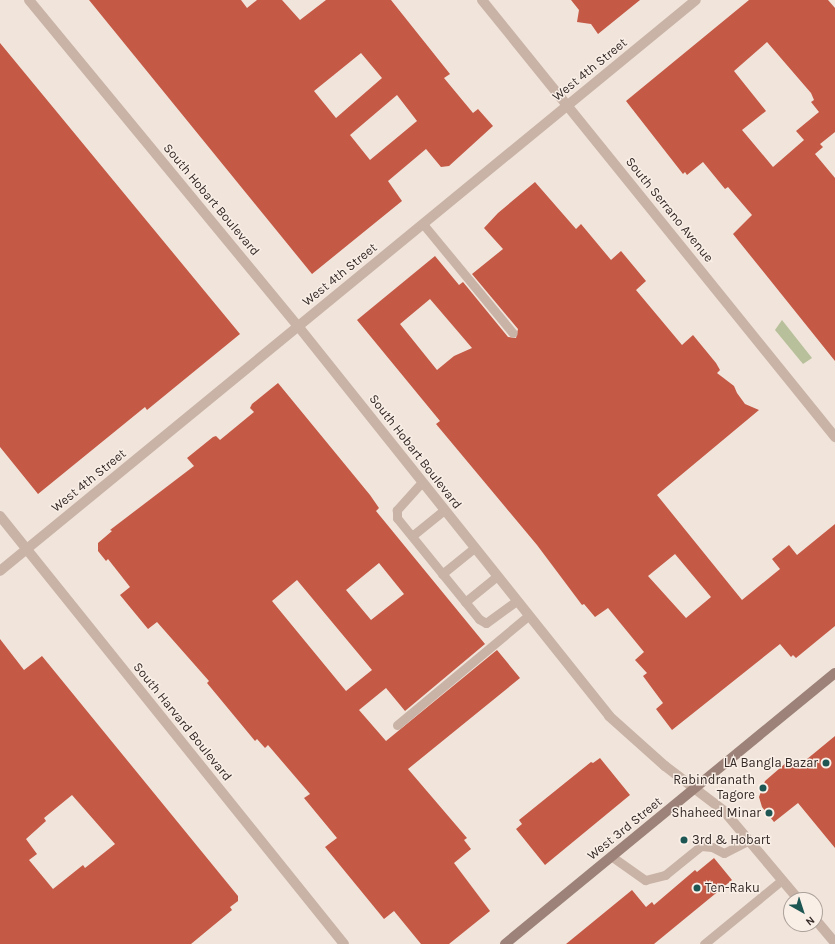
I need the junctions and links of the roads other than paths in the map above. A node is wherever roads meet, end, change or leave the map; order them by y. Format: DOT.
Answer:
graph roads {
  1 [pos="29,0"];
  2 [pos="482,0"];
  3 [pos="696,0"];
  4 [pos="567,105"];
  5 [pos="423,224"];
  6 [pos="298,326"];
  7 [pos="512,333"];
  8 [pos="835,437"];
  9 [pos="422,482"];
  10 [pos="444,510"];
  11 [pos="0,516"];
  12 [pos="412,536"];
  13 [pos="474,548"];
  14 [pos="26,549"];
  15 [pos="0,571"];
  16 [pos="442,574"];
  17 [pos="497,576"];
  18 [pos="516,601"];
  19 [pos="465,602"];
  20 [pos="528,616"];
  21 [pos="835,673"];
  22 [pos="397,725"];
  23 [pos="694,789"];
  24 [pos="749,840"];
  25 [pos="611,856"];
  26 [pos="782,880"];
  27 [pos="792,892"];
  28 [pos="823,929"];
  29 [pos="835,943"];
  30 [pos="344,944"];
  31 [pos="505,944"];
  32 [pos="704,944"];
  1 -- 6 [label="street, South Hobart Boulevard"];
  2 -- 4 [label="street, South Serrano Avenue"];
  3 -- 4 [label="street, West 4th Street"];
  4 -- 5 [label="street, West 4th Street"];
  4 -- 8 [label="street, South Serrano Avenue"];
  5 -- 6 [label="street, West 4th Street"];
  5 -- 7 [label="lane"];
  6 -- 9 [label="street, South Hobart Boulevard"];
  6 -- 14 [label="street, West 4th Street"];
  9 -- 10 [label="street, South Hobart Boulevard"];
  9 -- 12 [label="lane"];
  10 -- 12 [label="lane"];
  10 -- 13 [label="street, South Hobart Boulevard"];
  11 -- 14 [label="street, South Harvard Boulevard"];
  12 -- 16 [label="lane"];
  13 -- 16 [label="lane"];
  13 -- 17 [label="street, South Hobart Boulevard"];
  14 -- 15 [label="street, West 4th Street"];
  14 -- 30 [label="street, South Harvard Boulevard"];
  16 -- 19 [label="lane"];
  17 -- 18 [label="street, South Hobart Boulevard"];
  17 -- 19 [label="lane"];
  18 -- 19 [label="lane"];
  18 -- 20 [label="street, South Hobart Boulevard"];
  20 -- 22 [label="lane"];
  20 -- 23 [label="street, South Hobart Boulevard"];
  21 -- 23 [label="main road, West 3rd Street"];
  23 -- 24 [label="street, South Hobart Boulevard"];
  23 -- 25 [label="main road, West 3rd Street"];
  24 -- 25 [label="lane"];
  24 -- 26 [label="street, South Hobart Boulevard"];
  25 -- 31 [label="main road, West 3rd Street"];
  26 -- 27 [label="street, South Hobart Boulevard"];
  26 -- 32 [label="lane"];
  28 -- 29 [label="street"];
}
